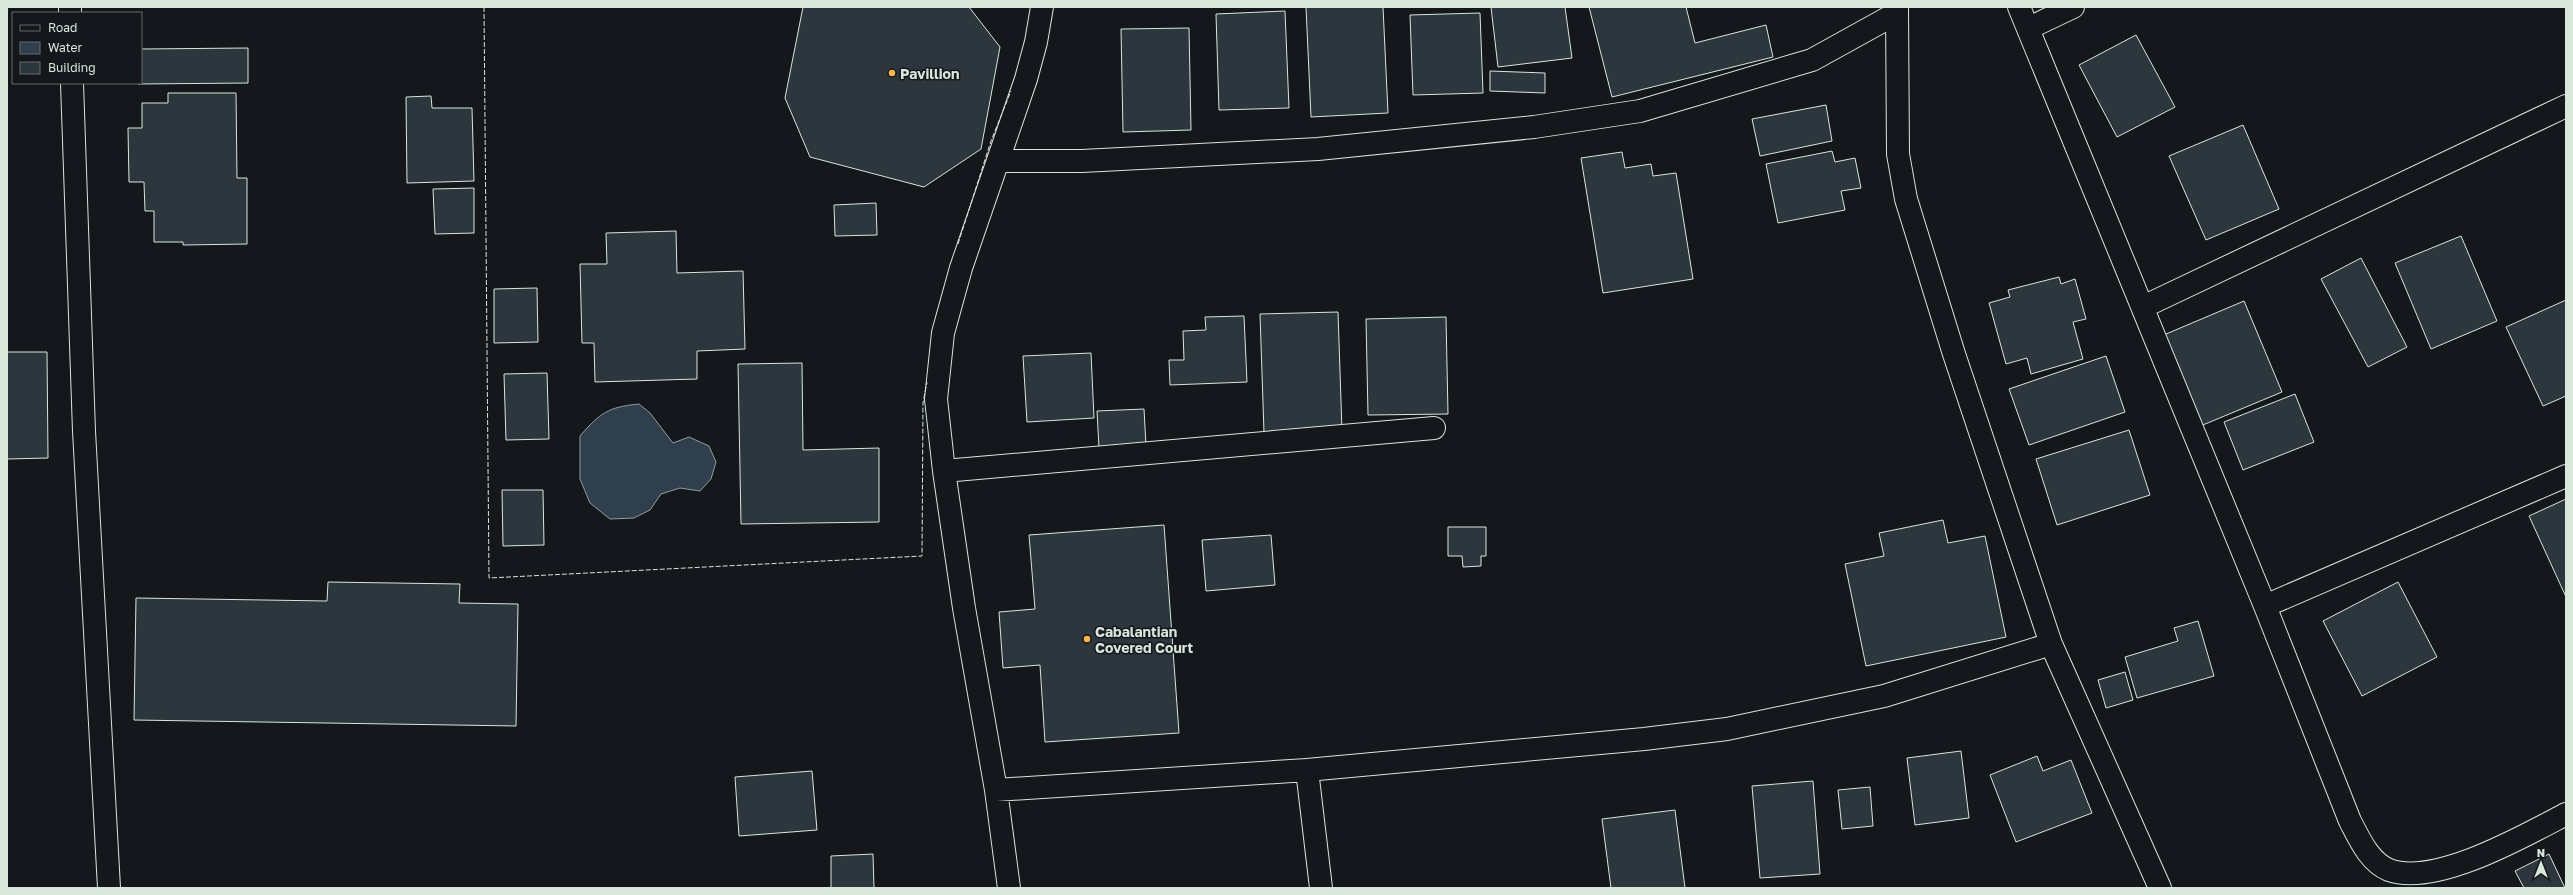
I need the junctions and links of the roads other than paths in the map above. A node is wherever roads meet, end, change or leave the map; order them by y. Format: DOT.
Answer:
graph roads {
  1 [pos="1042,7"];
  2 [pos="2019,7"];
  3 [pos="2073,7"];
  4 [pos="1897,10"];
  5 [pos="2029,28"];
  6 [pos="72,84"];
  7 [pos="2566,106"];
  8 [pos="999,161"];
  9 [pos="2143,307"];
  10 [pos="1434,428"];
  11 [pos="944,471"];
  12 [pos="2566,476"];
  13 [pos="2265,606"];
  14 [pos="2051,644"];
  15 [pos="1308,770"];
  16 [pos="996,790"];
  17 [pos="2566,814"];
  18 [pos="109,888"];
  19 [pos="1009,888"];
  20 [pos="1321,888"];
  21 [pos="2160,888"];
  1 -- 8 [label="street"];
  2 -- 5 [label="street"];
  3 -- 5 [label="street"];
  4 -- 8 [label="street"];
  4 -- 14 [label="street"];
  5 -- 9 [label="street"];
  6 -- 18 [label="street"];
  7 -- 9 [label="street"];
  8 -- 11 [label="street"];
  9 -- 13 [label="street"];
  10 -- 11 [label="street"];
  11 -- 16 [label="street"];
  12 -- 13 [label="street"];
  13 -- 17 [label="street"];
  14 -- 15 [label="street"];
  14 -- 21 [label="street"];
  15 -- 16 [label="street"];
  15 -- 20 [label="street"];
  16 -- 19 [label="street"];
}
